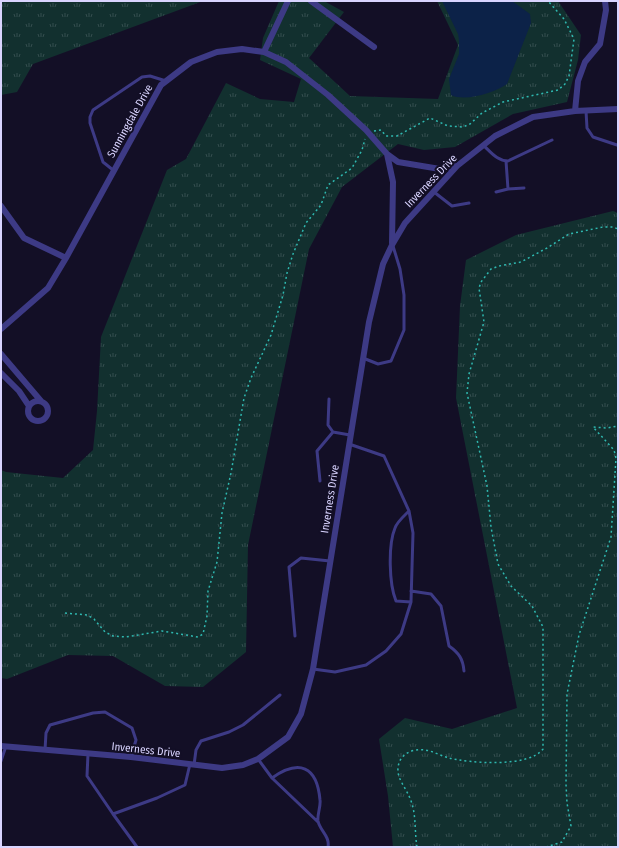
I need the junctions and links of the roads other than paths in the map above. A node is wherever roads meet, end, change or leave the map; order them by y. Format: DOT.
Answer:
graph roads {
  1 [pos="288,1"];
  2 [pos="311,1"];
  3 [pos="604,1"];
  4 [pos="374,47"];
  5 [pos="264,52"];
  6 [pos="166,81"];
  7 [pos="618,109"];
  8 [pos="575,110"];
  9 [pos="586,110"];
  10 [pos="552,140"];
  11 [pos="483,145"];
  12 [pos="617,146"];
  13 [pos="386,154"];
  14 [pos="506,161"];
  15 [pos="457,166"];
  16 [pos="114,170"];
  17 [pos="524,188"];
  18 [pos="508,189"];
  19 [pos="433,192"];
  20 [pos="496,192"];
  21 [pos="469,203"];
  22 [pos="1,206"];
  23 [pos="392,245"];
  24 [pos="66,258"];
  25 [pos="1,329"];
  26 [pos="1,354"];
  27 [pos="363,358"];
  28 [pos="8,364"];
  29 [pos="1,371"];
  30 [pos="26,384"];
  31 [pos="19,391"];
  32 [pos="329,399"];
  33 [pos="41,401"];
  34 [pos="29,406"];
  35 [pos="333,432"];
  36 [pos="350,435"];
  37 [pos="348,444"];
  38 [pos="320,481"];
  39 [pos="409,511"];
  40 [pos="330,561"];
  41 [pos="411,591"];
  42 [pos="411,602"];
  43 [pos="295,636"];
  44 [pos="313,669"];
  45 [pos="464,671"];
  46 [pos="280,695"];
  47 [pos="3,746"];
  48 [pos="45,750"];
  49 [pos="88,754"];
  50 [pos="131,757"];
  51 [pos="258,759"];
  52 [pos="1,761"];
  53 [pos="192,764"];
  54 [pos="272,778"];
  55 [pos="113,814"];
  56 [pos="318,822"];
  57 [pos="137,847"];
  58 [pos="328,847"];
  1 -- 5 [label="street"];
  2 -- 4 [label="street"];
  3 -- 8 [label="street"];
  5 -- 6 [label="street, Sunningdale Drive"];
  5 -- 13 [label="street, Sunningdale Drive"];
  6 -- 16 [label="street, Sunningdale Drive"];
  6 -- 16 [label="lane"];
  7 -- 9 [label="street, Inverness Drive"];
  8 -- 9 [label="street, Inverness Drive"];
  8 -- 11 [label="street, Inverness Drive"];
  9 -- 12 [label="lane"];
  10 -- 14 [label="lane"];
  11 -- 14 [label="lane"];
  11 -- 15 [label="street, Inverness Drive"];
  13 -- 15 [label="street, Sunningdale Drive"];
  13 -- 23 [label="street, Sunningdale Drive"];
  14 -- 18 [label="lane"];
  15 -- 19 [label="street, Inverness Drive"];
  16 -- 24 [label="street, Sunningdale Drive"];
  17 -- 18 [label="lane"];
  18 -- 20 [label="lane"];
  19 -- 21 [label="lane"];
  19 -- 23 [label="street, Inverness Drive"];
  22 -- 24 [label="street"];
  23 -- 27 [label="street, Inverness Drive"];
  23 -- 27 [label="lane"];
  24 -- 25 [label="street, Sunningdale Drive"];
  26 -- 28 [label="street"];
  27 -- 36 [label="street, Inverness Drive"];
  28 -- 29 [label="street"];
  28 -- 30 [label="street"];
  29 -- 31 [label="street"];
  30 -- 31 [label="street"];
  30 -- 33 [label="street"];
  31 -- 34 [label="street"];
  32 -- 35 [label="lane"];
  33 -- 34 [label="street"];
  33 -- 34 [label="street"];
  35 -- 36 [label="lane"];
  35 -- 38 [label="lane"];
  36 -- 37 [label="street, Inverness Drive"];
  37 -- 39 [label="lane"];
  37 -- 40 [label="street, Inverness Drive"];
  39 -- 41 [label="lane"];
  39 -- 42 [label="lane"];
  40 -- 43 [label="lane"];
  40 -- 44 [label="street, Inverness Drive"];
  41 -- 42 [label="lane"];
  41 -- 45 [label="lane"];
  42 -- 44 [label="lane"];
  44 -- 51 [label="street, Inverness Drive"];
  46 -- 53 [label="lane"];
  47 -- 48 [label="street, Inverness Drive"];
  47 -- 52 [label="lane"];
  48 -- 49 [label="street, Inverness Drive"];
  48 -- 50 [label="lane"];
  49 -- 50 [label="street, Inverness Drive"];
  49 -- 55 [label="lane"];
  50 -- 53 [label="street, Inverness Drive"];
  51 -- 53 [label="street, Inverness Drive"];
  51 -- 54 [label="lane"];
  53 -- 55 [label="lane"];
  54 -- 56 [label="lane"];
  54 -- 56 [label="lane"];
  55 -- 57 [label="lane"];
  56 -- 58 [label="lane"];
}
